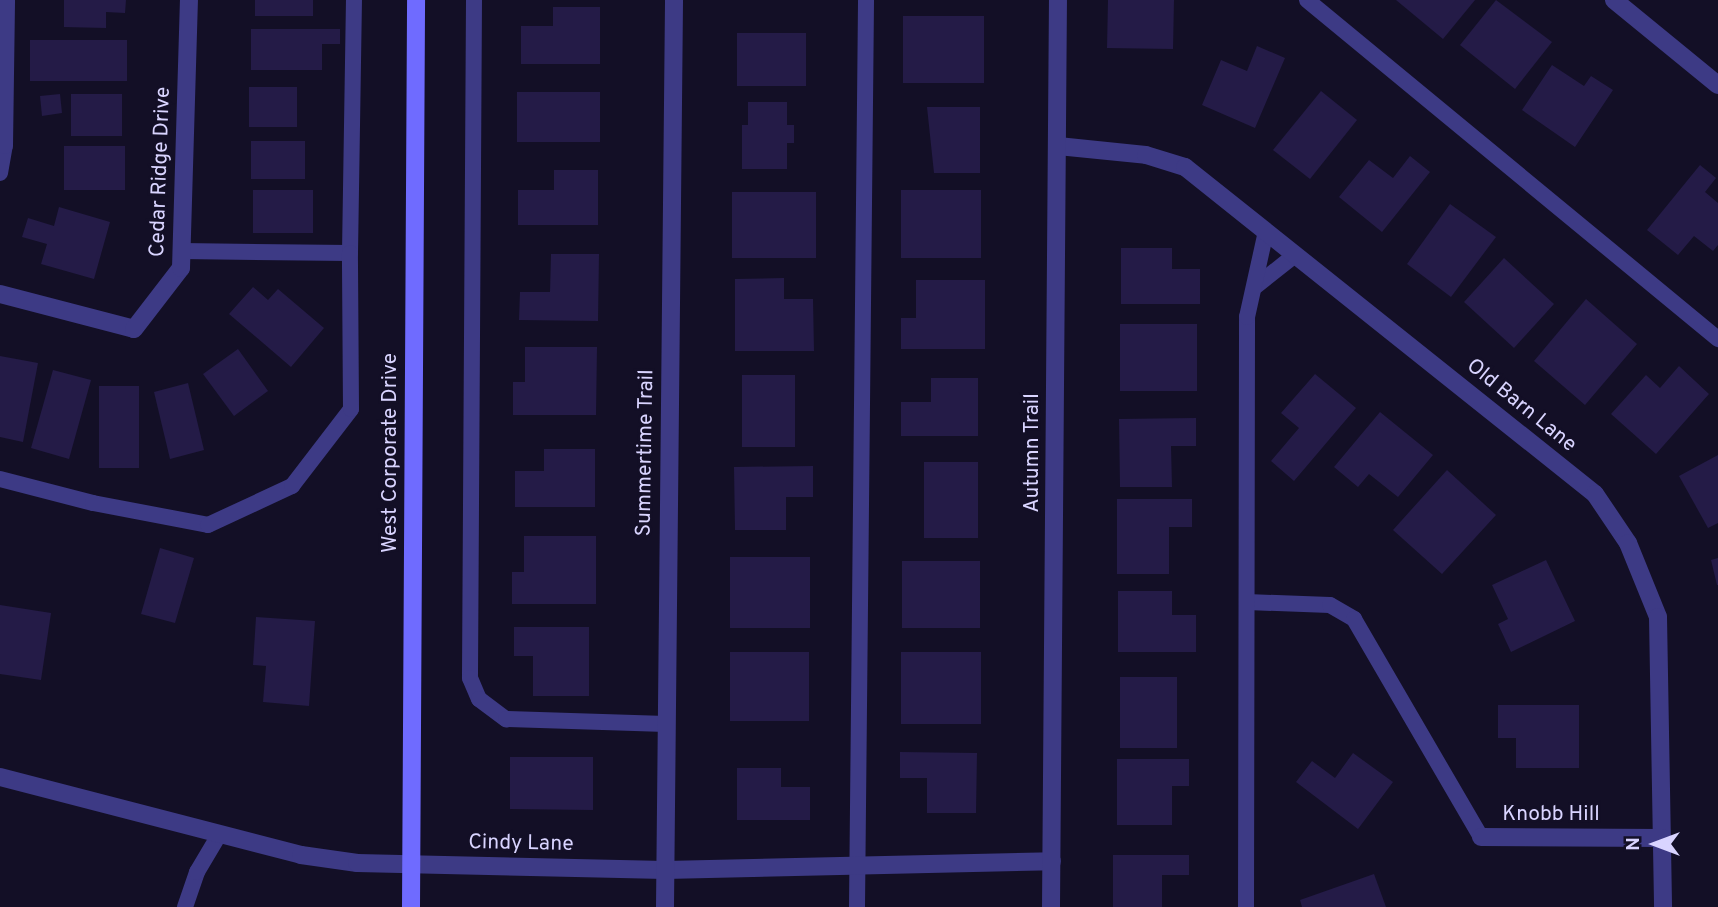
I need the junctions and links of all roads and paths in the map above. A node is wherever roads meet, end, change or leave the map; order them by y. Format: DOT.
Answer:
graph roads {
  1 [pos="8,0"];
  2 [pos="189,0"];
  3 [pos="354,0"];
  4 [pos="416,0"];
  5 [pos="474,0"];
  6 [pos="674,0"];
  7 [pos="866,0"];
  8 [pos="1058,0"];
  9 [pos="1307,0"];
  10 [pos="1614,0"];
  11 [pos="1718,85"];
  12 [pos="1058,146"];
  13 [pos="0,173"];
  14 [pos="1266,231"];
  15 [pos="181,251"];
  16 [pos="350,253"];
  17 [pos="1295,255"];
  18 [pos="1252,290"];
  19 [pos="0,294"];
  20 [pos="1718,339"];
  21 [pos="0,479"];
  22 [pos="1247,602"];
  23 [pos="666,723"];
  24 [pos="0,777"];
  25 [pos="219,835"];
  26 [pos="1481,837"];
  27 [pos="1662,838"];
  28 [pos="1052,861"];
  29 [pos="411,865"];
  30 [pos="858,865"];
  31 [pos="665,870"];
  32 [pos="185,907"];
  33 [pos="411,907"];
  34 [pos="664,907"];
  35 [pos="857,907"];
  36 [pos="1051,907"];
  37 [pos="1246,907"];
  38 [pos="1663,907"];
  1 -- 13 [label="lane"];
  2 -- 15 [label="street, Cedar Ridge Drive"];
  3 -- 16 [label="lane"];
  4 -- 29 [label="street, West Corporate Drive"];
  5 -- 23 [label="lane"];
  6 -- 23 [label="street, Summertime Trail"];
  7 -- 30 [label="lane"];
  8 -- 12 [label="street, Autumn Trail"];
  9 -- 20 [label="lane"];
  10 -- 11 [label="street"];
  12 -- 14 [label="street, Old Barn Lane"];
  12 -- 28 [label="street, Autumn Trail"];
  14 -- 17 [label="street, Old Barn Lane"];
  14 -- 18 [label="lane"];
  15 -- 16 [label="lane"];
  15 -- 19 [label="street, Cedar Ridge Drive"];
  16 -- 21 [label="lane"];
  17 -- 18 [label="lane"];
  17 -- 27 [label="street, Old Barn Lane"];
  18 -- 22 [label="lane"];
  22 -- 26 [label="lane"];
  22 -- 37 [label="lane"];
  23 -- 31 [label="street, Summertime Trail"];
  24 -- 25 [label="street, Cindy Lane"];
  25 -- 29 [label="street, Cindy Lane"];
  25 -- 32 [label="lane"];
  26 -- 27 [label="street, Knobb Hill"];
  27 -- 38 [label="street, Old Barn Lane"];
  28 -- 30 [label="street, Cindy Lane"];
  28 -- 36 [label="street, Autumn Trail"];
  29 -- 31 [label="street, Cindy Lane"];
  29 -- 33 [label="street, West Corporate Drive"];
  30 -- 31 [label="street, Cindy Lane"];
  30 -- 35 [label="lane"];
  31 -- 34 [label="street, Summertime Trail"];
}
